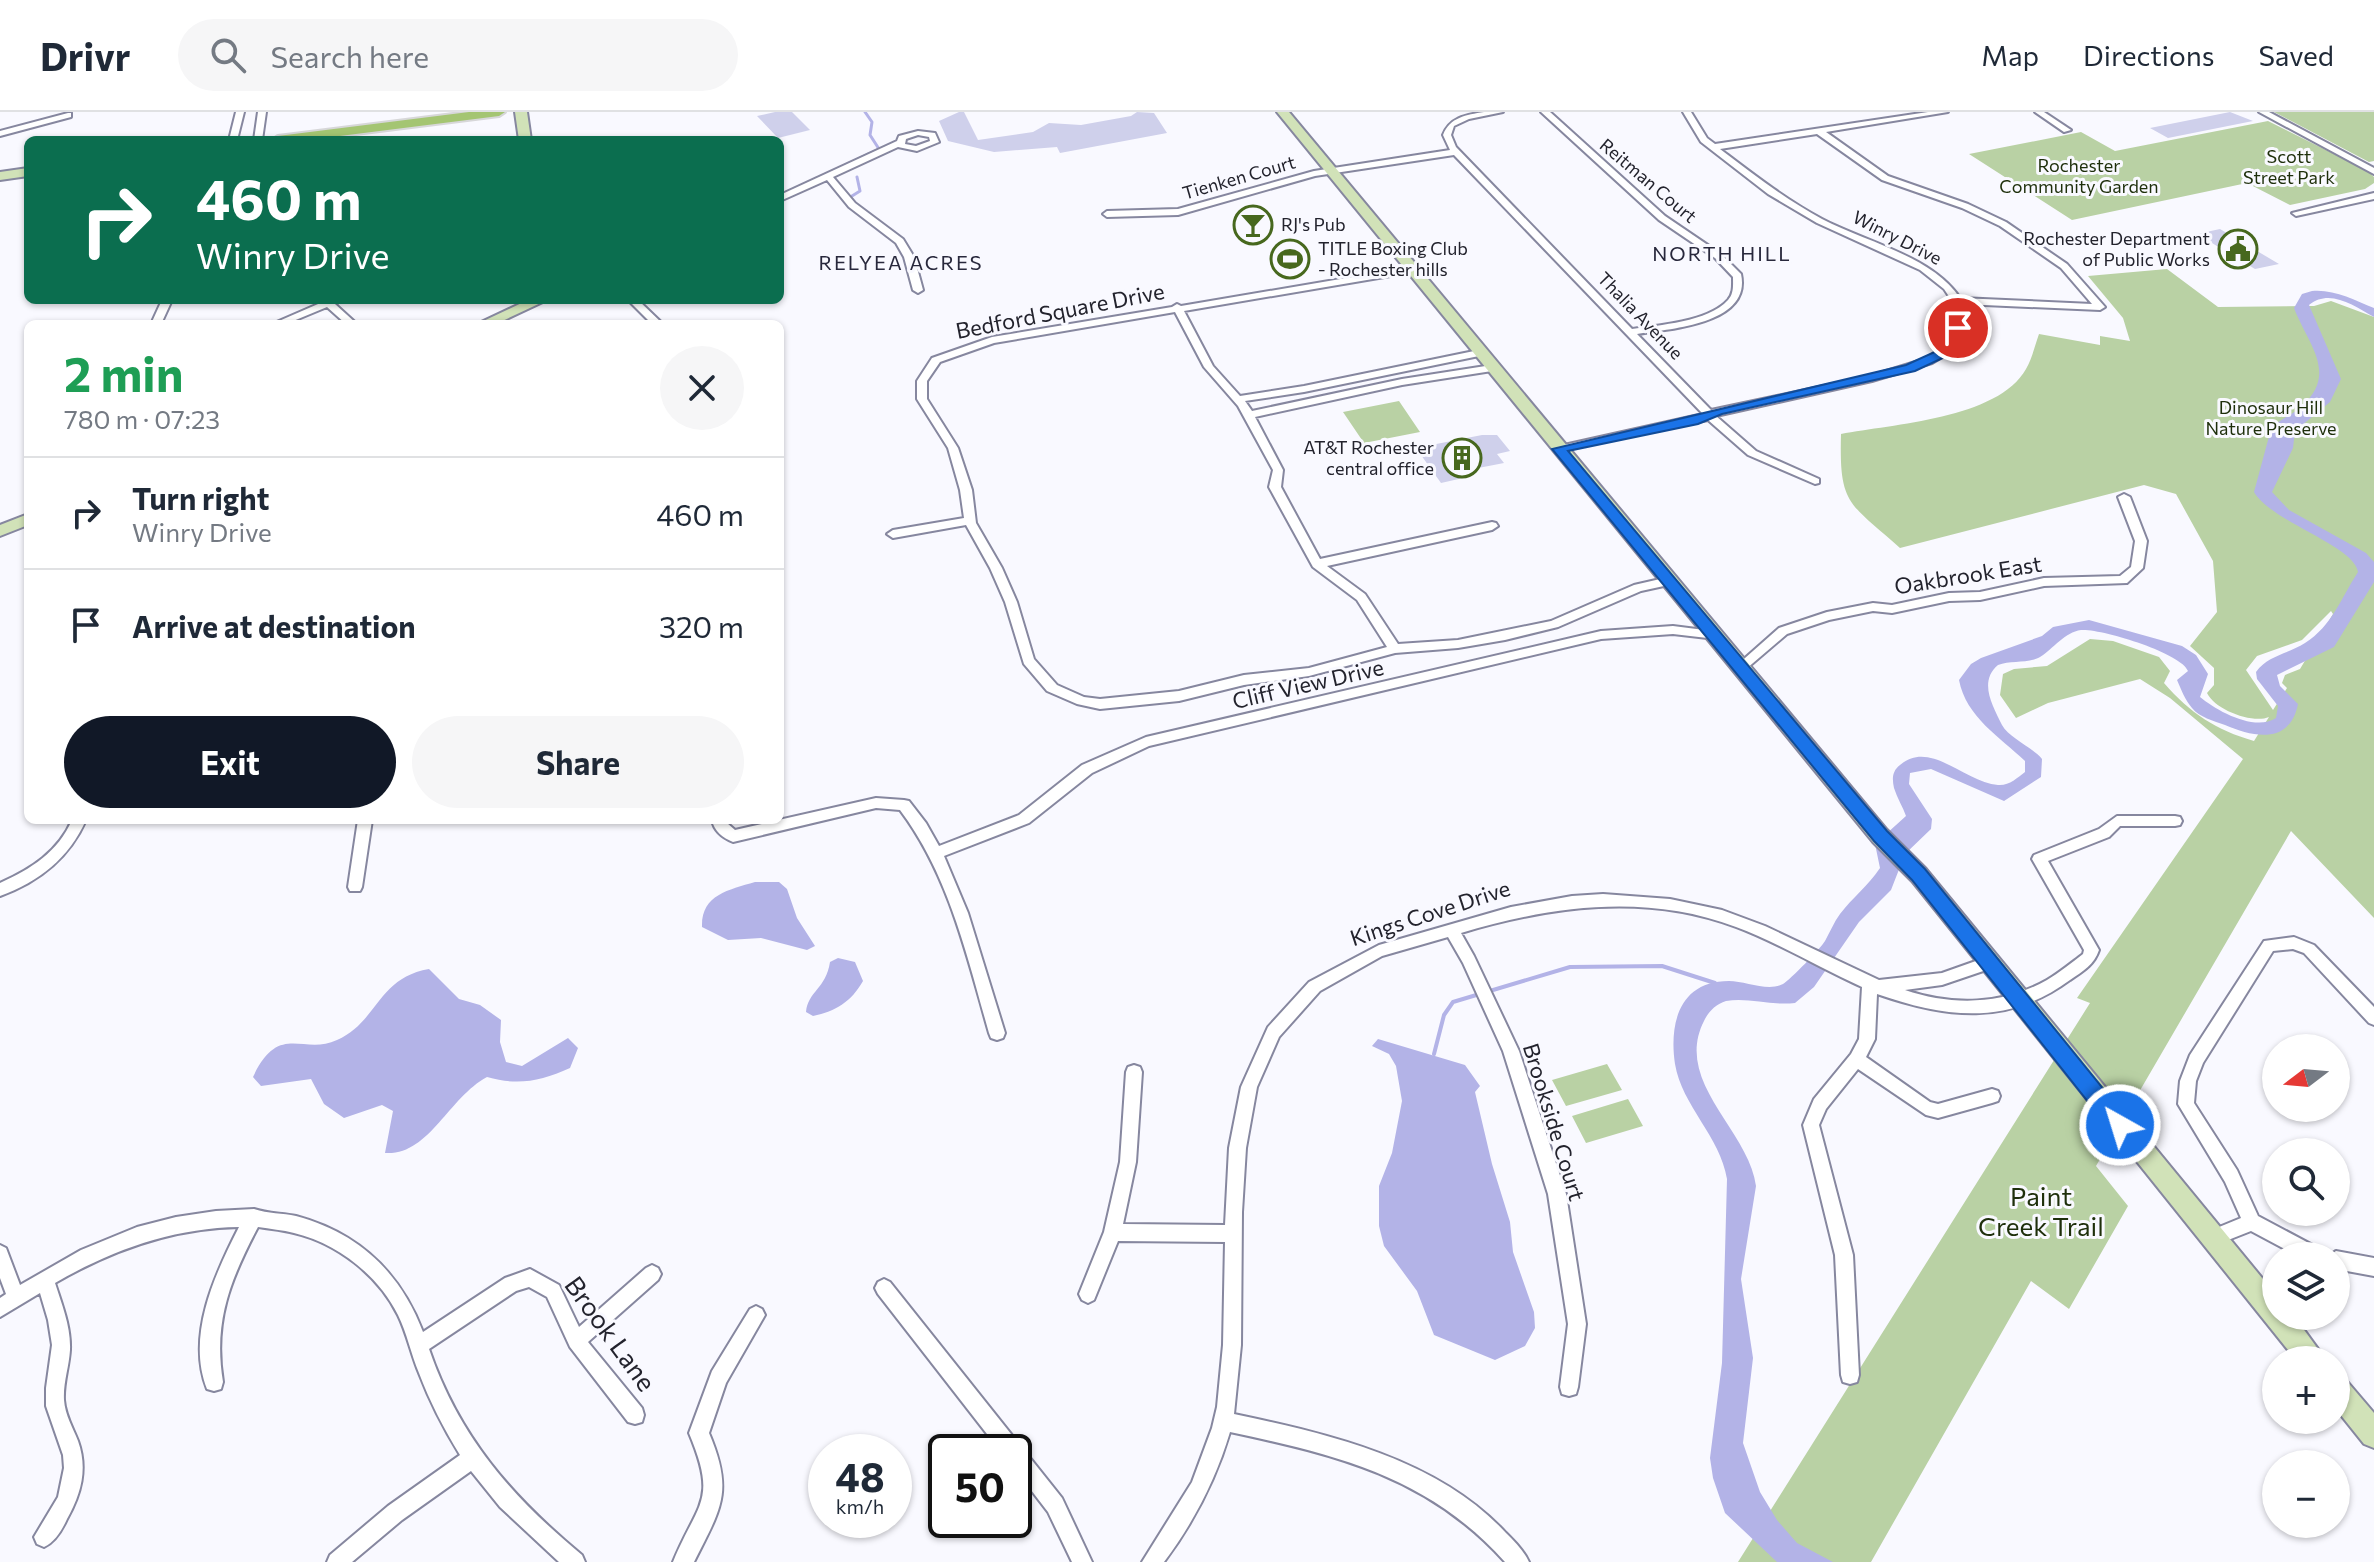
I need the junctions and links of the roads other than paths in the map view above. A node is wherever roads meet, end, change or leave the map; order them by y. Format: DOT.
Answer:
graph roads {
  1 [pos="240,112"];
  2 [pos="262,112"];
  3 [pos="499,112"];
  4 [pos="521,112"];
  5 [pos="1283,112"];
  6 [pos="1499,112"];
  7 [pos="1545,112"];
  8 [pos="1687,112"];
  9 [pos="1944,112"];
  10 [pos="2039,112"];
  11 [pos="2263,112"];
  12 [pos="68,115"];
  13 [pos="2067,130"];
  14 [pos="1819,131"];
  15 [pos="0,134"];
  16 [pos="234,136"];
  17 [pos="259,136"];
  18 [pos="310,136"];
  19 [pos="524,136"];
  20 [pos="903,146"];
  21 [pos="1714,147"];
  22 [pos="1455,152"];
  23 [pos="1331,171"];
  24 [pos="2374,171"];
  25 [pos="24,173"];
  26 [pos="0,176"];
  27 [pos="829,177"];
  28 [pos="784,196"];
  29 [pos="2374,196"];
  30 [pos="2296,213"];
  31 [pos="1107,214"];
  32 [pos="1411,270"];
  33 [pos="918,290"];
  34 [pos="1957,301"];
  35 [pos="327,304"];
  36 [pos="334,304"];
  37 [pos="531,304"];
  38 [pos="637,304"];
  39 [pos="1177,307"];
  40 [pos="287,320"];
  41 [pos="348,320"];
  42 [pos="493,320"];
  43 [pos="654,320"];
  44 [pos="1631,332"];
  45 [pos="1479,353"];
  46 [pos="1492,368"];
  47 [pos="1239,399"];
  48 [pos="1249,415"];
  49 [pos="1709,416"];
  50 [pos="1559,449"];
  51 [pos="1815,481"];
  52 [pos="2124,497"];
  53 [pos="24,521"];
  54 [pos="970,521"];
  55 [pos="1492,526"];
  56 [pos="0,531"];
  57 [pos="893,534"];
  58 [pos="1317,564"];
  59 [pos="1669,581"];
  60 [pos="1716,635"];
  61 [pos="1395,649"];
  62 [pos="1742,666"];
  63 [pos="2175,821"];
  64 [pos="78,824"];
  65 [pos="364,824"];
  66 [pos="720,824"];
  67 [pos="935,854"];
  68 [pos="355,887"];
  69 [pos="0,890"];
  70 [pos="1451,929"];
  71 [pos="1990,962"];
  72 [pos="1874,984"];
  73 [pos="2020,1000"];
  74 [pos="2374,1018"];
  75 [pos="997,1033"];
  76 [pos="1857,1059"];
  77 [pos="1134,1072"];
  78 [pos="1992,1096"];
  79 [pos="254,1217"];
  80 [pos="2252,1222"];
  81 [pos="1113,1232"];
  82 [pos="1234,1234"];
  83 [pos="2213,1238"];
  84 [pos="2290,1242"];
  85 [pos="0,1254"];
  86 [pos="2350,1263"];
  87 [pos="2374,1267"];
  88 [pos="652,1274"];
  89 [pos="45,1279"];
  90 [pos="884,1288"];
  91 [pos="1088,1294"];
  92 [pos="16,1297"];
  93 [pos="2262,1298"];
  94 [pos="0,1308"];
  95 [pos="756,1315"];
  96 [pos="2288,1330"];
  97 [pos="576,1341"];
  98 [pos="419,1345"];
  99 [pos="2301,1346"];
  100 [pos="1850,1375"];
  101 [pos="214,1382"];
  102 [pos="1569,1387"];
  103 [pos="2350,1405"];
  104 [pos="635,1415"];
  105 [pos="1223,1421"];
  106 [pos="2374,1434"];
  107 [pos="473,1458"];
  108 [pos="44,1537"];
  109 [pos="337,1562"];
  110 [pos="575,1562"];
  111 [pos="683,1562"];
  112 [pos="1082,1562"];
  113 [pos="1152,1562"];
  114 [pos="1519,1562"];
  1 -- 16 [label="street"];
  2 -- 17 [label="street"];
  3 -- 18 [label="main road"];
  4 -- 19 [label="main road"];
  5 -- 23 [label="main road"];
  6 -- 22 [label="street"];
  7 -- 44 [label="street, Reitman Court"];
  8 -- 21 [label="street, Winry Drive"];
  9 -- 14 [label="street"];
  10 -- 13 [label="street"];
  11 -- 24 [label="street"];
  12 -- 15 [label="street"];
  14 -- 21 [label="street"];
  14 -- 34 [label="street"];
  20 -- 27 [label="street"];
  21 -- 34 [label="street, Winry Drive"];
  22 -- 23 [label="street, Tienken Court"];
  22 -- 44 [label="street, Thalia Avenue"];
  23 -- 31 [label="street, Tienken Court"];
  23 -- 32 [label="main road"];
  25 -- 26 [label="main road"];
  27 -- 28 [label="street"];
  27 -- 33 [label="street"];
  29 -- 30 [label="street"];
  32 -- 39 [label="street"];
  32 -- 45 [label="main road"];
  34 -- 49 [label="street"];
  35 -- 40 [label="street"];
  36 -- 41 [label="street"];
  37 -- 42 [label="main road"];
  38 -- 43 [label="street"];
  39 -- 47 [label="street, Bedford Square Drive"];
  39 -- 54 [label="street, Bedford Square Drive"];
  44 -- 49 [label="street, Thalia Avenue"];
  45 -- 46 [label="main road"];
  45 -- 47 [label="street"];
  46 -- 48 [label="street"];
  46 -- 50 [label="main road"];
  47 -- 48 [label="street, Bedford Square Drive"];
  48 -- 58 [label="street, Bedford Square Drive"];
  49 -- 50 [label="street"];
  49 -- 51 [label="street, Thalia Avenue"];
  50 -- 59 [label="main road"];
  52 -- 62 [label="street, Oakbrook East"];
  53 -- 56 [label="main road"];
  54 -- 57 [label="street"];
  54 -- 61 [label="street, Bedford Square Drive"];
  55 -- 58 [label="street"];
  58 -- 61 [label="street, Bedford Square Drive"];
  59 -- 60 [label="main road"];
  59 -- 61 [label="street, Bedford Square Drive"];
  60 -- 62 [label="main road"];
  60 -- 67 [label="street, Cliff View Drive"];
  62 -- 71 [label="main road"];
  63 -- 73 [label="street, Kings Cove Drive"];
  64 -- 69 [label="street"];
  65 -- 68 [label="street"];
  66 -- 67 [label="street"];
  67 -- 75 [label="street"];
  70 -- 72 [label="street, Kings Cove Drive"];
  70 -- 82 [label="street, Kings Cove Drive"];
  70 -- 102 [label="street, Brookside Court"];
  71 -- 72 [label="street"];
  71 -- 73 [label="main road"];
  72 -- 73 [label="street, Kings Cove Drive"];
  72 -- 76 [label="street"];
  73 -- 83 [label="main road"];
  74 -- 80 [label="street"];
  76 -- 78 [label="street"];
  76 -- 100 [label="street"];
  77 -- 81 [label="street"];
  79 -- 89 [label="street"];
  79 -- 98 [label="street"];
  79 -- 101 [label="street"];
  80 -- 83 [label="street"];
  80 -- 84 [label="street"];
  81 -- 82 [label="street"];
  81 -- 91 [label="street"];
  82 -- 105 [label="street, Kings Cove Drive"];
  83 -- 93 [label="main road"];
  85 -- 92 [label="street"];
  86 -- 87 [label="street"];
  88 -- 97 [label="street"];
  89 -- 92 [label="street"];
  89 -- 108 [label="street"];
  90 -- 112 [label="street"];
  92 -- 94 [label="street"];
  95 -- 111 [label="street"];
  96 -- 99 [label="main road"];
  97 -- 98 [label="street, Brook Lane"];
  97 -- 104 [label="street, Brook Lane"];
  98 -- 107 [label="street"];
  103 -- 106 [label="main road"];
  105 -- 113 [label="street, Kings Cove Drive"];
  105 -- 114 [label="street"];
  107 -- 109 [label="street"];
  107 -- 110 [label="street"];
}
